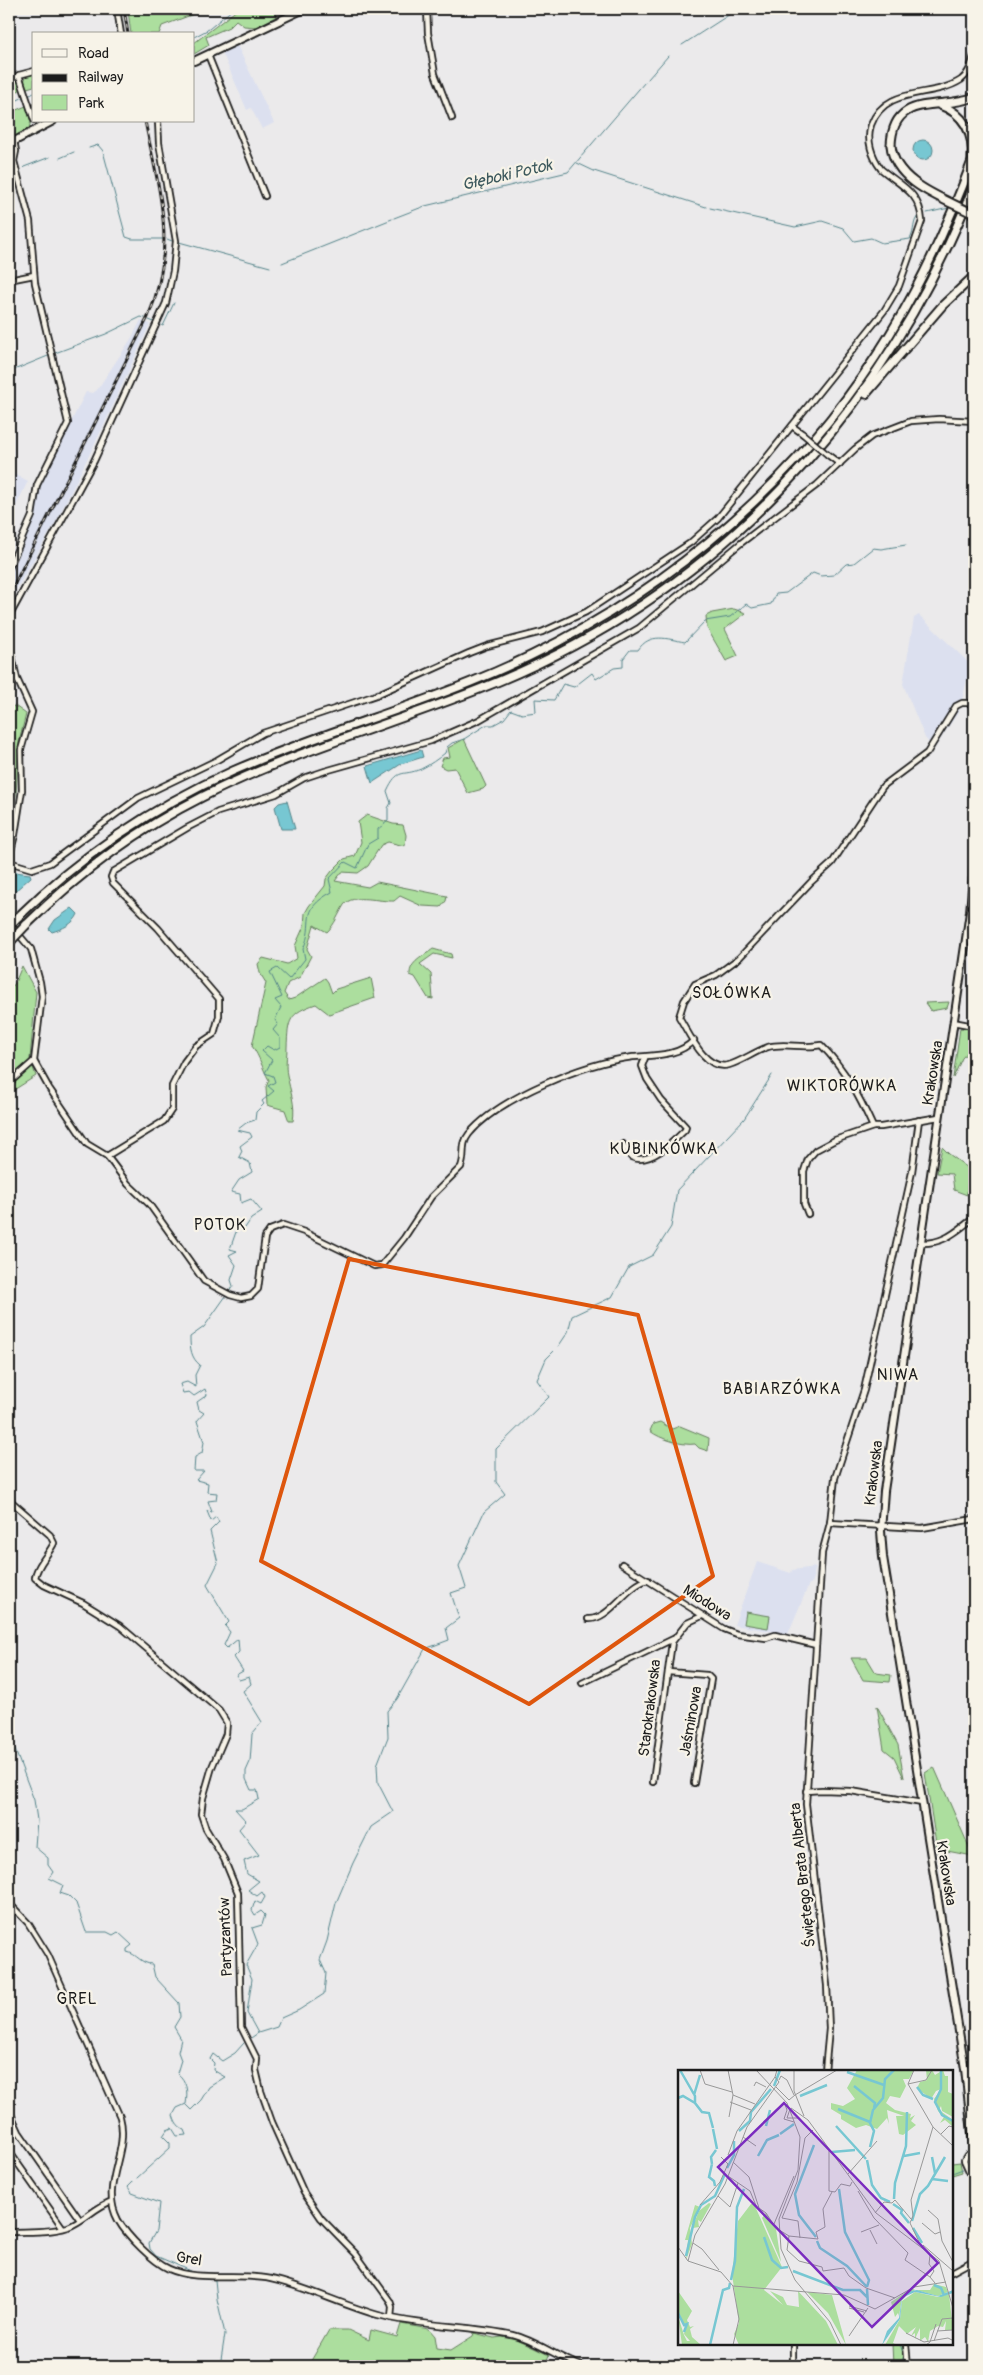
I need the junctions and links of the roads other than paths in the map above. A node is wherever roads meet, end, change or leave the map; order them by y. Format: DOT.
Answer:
graph roads {
  1 [pos="117,9"];
  2 [pos="304,9"];
  3 [pos="427,9"];
  4 [pos="121,32"];
  5 [pos="208,54"];
  6 [pos="974,56"];
  7 [pos="195,60"];
  8 [pos="32,72"];
  9 [pos="19,75"];
  10 [pos="9,81"];
  11 [pos="974,97"];
  12 [pos="935,103"];
  13 [pos="32,116"];
  14 [pos="452,118"];
  15 [pos="34,122"];
  16 [pos="51,122"];
  17 [pos="158,122"];
  18 [pos="37,129"];
  19 [pos="11,143"];
  20 [pos="974,156"];
  21 [pos="971,164"];
  22 [pos="974,185"];
  23 [pos="265,196"];
  24 [pos="974,214"];
  25 [pos="34,275"];
  26 [pos="974,276"];
  27 [pos="9,280"];
  28 [pos="851,408"];
  29 [pos="974,421"];
  30 [pos="792,426"];
  31 [pos="840,464"];
  32 [pos="9,568"];
  33 [pos="9,617"];
  34 [pos="9,642"];
  35 [pos="974,703"];
  36 [pos="9,858"];
  37 [pos="9,862"];
  38 [pos="974,865"];
  39 [pos="9,925"];
  40 [pos="9,943"];
  41 [pos="953,1022"];
  42 [pos="974,1026"];
  43 [pos="694,1040"];
  44 [pos="646,1057"];
  45 [pos="34,1061"];
  46 [pos="9,1084"];
  47 [pos="939,1117"];
  48 [pos="919,1120"];
  49 [pos="873,1126"];
  50 [pos="623,1144"];
  51 [pos="107,1156"];
  52 [pos="808,1214"];
  53 [pos="974,1218"];
  54 [pos="920,1243"];
  55 [pos="9,1496"];
  56 [pos="974,1519"];
  57 [pos="830,1524"];
  58 [pos="881,1524"];
  59 [pos="622,1564"];
  60 [pos="648,1580"];
  61 [pos="702,1616"];
  62 [pos="588,1619"];
  63 [pos="674,1639"];
  64 [pos="816,1645"];
  65 [pos="668,1672"];
  66 [pos="582,1683"];
  67 [pos="653,1782"];
  68 [pos="694,1783"];
  69 [pos="806,1792"];
  70 [pos="922,1803"];
  71 [pos="9,1903"];
  72 [pos="825,2070"];
  73 [pos="966,2085"];
  74 [pos="9,2110"];
  75 [pos="974,2121"];
  76 [pos="974,2142"];
  77 [pos="9,2151"];
  78 [pos="974,2152"];
  79 [pos="974,2182"];
  80 [pos="112,2202"];
  81 [pos="80,2220"];
  82 [pos="63,2228"];
  83 [pos="9,2232"];
  84 [pos="974,2260"];
  85 [pos="953,2271"];
  86 [pos="391,2318"];
  87 [pos="793,2345"];
  88 [pos="906,2345"];
  89 [pos="582,2366"];
  90 [pos="793,2366"];
  91 [pos="908,2366"];
  1 -- 4 [label="street"];
  2 -- 5 [label="main road"];
  3 -- 14 [label="street"];
  5 -- 7 [label="main road"];
  5 -- 23 [label="street"];
  6 -- 30 [label="street"];
  8 -- 9 [label="street"];
  9 -- 10 [label="street"];
  9 -- 13 [label="street"];
  11 -- 12 [label="main road"];
  12 -- 21 [label="main road"];
  12 -- 24 [label="main road, bridge"];
  15 -- 18 [label="street"];
  16 -- 18 [label="main road"];
  17 -- 33 [label="street"];
  18 -- 19 [label="main road"];
  19 -- 25 [label="street"];
  20 -- 21 [label="main road"];
  21 -- 39 [label="main road, bridge"];
  22 -- 28 [label="main road"];
  25 -- 27 [label="street"];
  25 -- 32 [label="street"];
  26 -- 28 [label="main road"];
  28 -- 40 [label="main road, bridge"];
  29 -- 31 [label="street"];
  30 -- 31 [label="street, bridge"];
  30 -- 37 [label="street"];
  31 -- 51 [label="street"];
  34 -- 36 [label="street"];
  35 -- 43 [label="street"];
  38 -- 41 [label="main road, Krakowska"];
  39 -- 45 [label="street"];
  41 -- 42 [label="street"];
  41 -- 47 [label="main road, Krakowska"];
  43 -- 44 [label="street"];
  43 -- 49 [label="street"];
  44 -- 50 [label="street"];
  44 -- 51 [label="street"];
  45 -- 46 [label="street"];
  45 -- 51 [label="street"];
  47 -- 48 [label="street"];
  47 -- 54 [label="main road, Krakowska"];
  48 -- 49 [label="street"];
  48 -- 57 [label="street, Świętego Brata Alberta"];
  49 -- 52 [label="street"];
  53 -- 54 [label="street"];
  54 -- 58 [label="main road, Krakowska"];
  55 -- 86 [label="street, Partyzantów"];
  56 -- 58 [label="street"];
  57 -- 58 [label="street"];
  57 -- 64 [label="street, Świętego Brata Alberta"];
  58 -- 70 [label="main road, Krakowska"];
  59 -- 60 [label="street, Miodowa"];
  60 -- 61 [label="street, Miodowa"];
  60 -- 62 [label="street"];
  61 -- 63 [label="street, Starokrakowska"];
  61 -- 64 [label="street, Miodowa"];
  63 -- 65 [label="street, Starokrakowska"];
  63 -- 66 [label="street, Starokrakowska"];
  64 -- 69 [label="street, Świętego Brata Alberta"];
  65 -- 67 [label="street, Starokrakowska"];
  65 -- 68 [label="street, Jaśminowa"];
  69 -- 70 [label="street"];
  69 -- 72 [label="street, Świętego Brata Alberta"];
  70 -- 73 [label="main road, Krakowska"];
  71 -- 80 [label="street, Grel"];
  73 -- 75 [label="main road, Krakowska"];
  73 -- 76 [label="main road, Krakowska"];
  74 -- 81 [label="street"];
  76 -- 78 [label="main road, Krakowska"];
  77 -- 82 [label="street"];
  78 -- 79 [label="street"];
  80 -- 81 [label="street"];
  80 -- 86 [label="street, Grel"];
  81 -- 82 [label="street"];
  82 -- 83 [label="street"];
  84 -- 85 [label="street"];
  86 -- 89 [label="street, Grel"];
  87 -- 90 [label="street"];
  88 -- 91 [label="street"];
}
